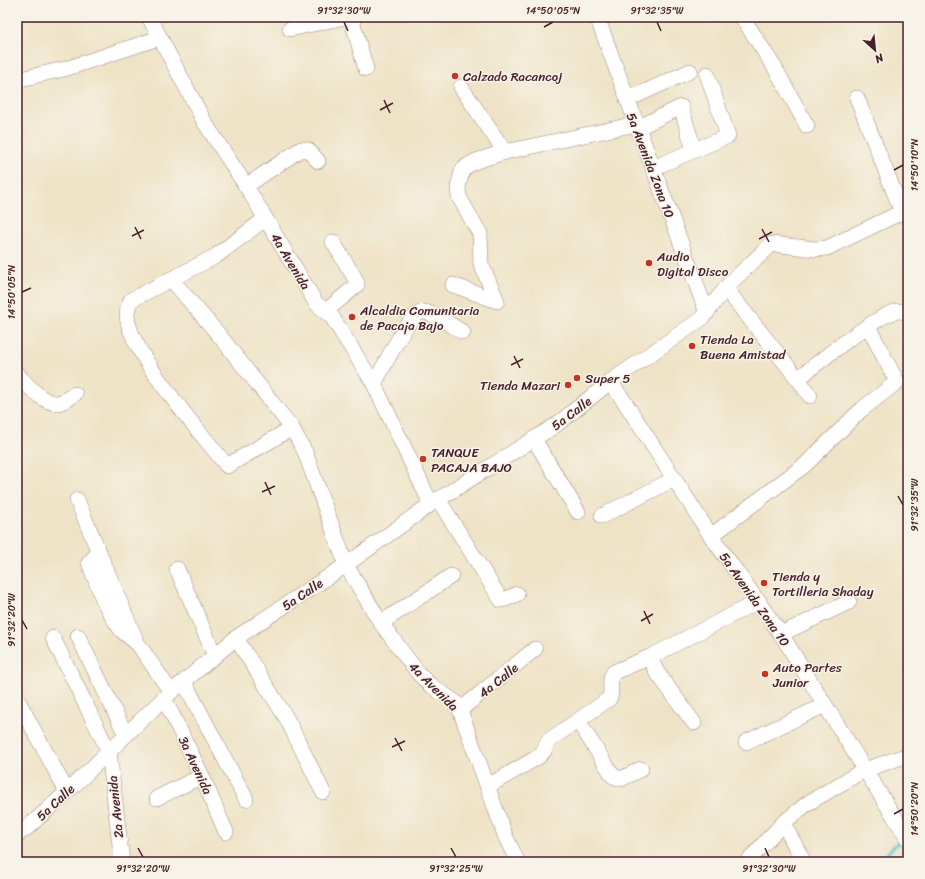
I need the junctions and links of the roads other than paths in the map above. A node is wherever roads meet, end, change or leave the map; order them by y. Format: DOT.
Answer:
graph roads {
  1 [pos="149,17"];
  2 [pos="345,17"];
  3 [pos="351,17"];
  4 [pos="597,17"];
  5 [pos="742,17"];
  6 [pos="290,29"];
  7 [pos="159,38"];
  8 [pos="366,69"];
  9 [pos="690,71"];
  10 [pos="707,74"];
  11 [pos="17,80"];
  12 [pos="461,87"];
  13 [pos="857,98"];
  14 [pos="627,100"];
  15 [pos="637,126"];
  16 [pos="807,126"];
  17 [pos="694,150"];
  18 [pos="505,152"];
  19 [pos="318,161"];
  20 [pos="653,168"];
  21 [pos="246,186"];
  22 [pos="905,210"];
  23 [pos="265,219"];
  24 [pos="333,242"];
  25 [pos="171,279"];
  26 [pos="453,285"];
  27 [pos="726,289"];
  28 [pos="326,310"];
  29 [pos="908,312"];
  30 [pos="707,313"];
  31 [pos="868,326"];
  32 [pos="463,332"];
  33 [pos="17,374"];
  34 [pos="798,378"];
  35 [pos="610,382"];
  36 [pos="374,384"];
  37 [pos="75,394"];
  38 [pos="810,396"];
  39 [pos="292,428"];
  40 [pos="534,439"];
  41 [pos="674,480"];
  42 [pos="77,500"];
  43 [pos="435,501"];
  44 [pos="578,512"];
  45 [pos="602,516"];
  46 [pos="711,536"];
  47 [pos="346,565"];
  48 [pos="177,569"];
  49 [pos="451,576"];
  50 [pos="517,594"];
  51 [pos="759,601"];
  52 [pos="849,602"];
  53 [pos="381,623"];
  54 [pos="782,634"];
  55 [pos="78,636"];
  56 [pos="53,638"];
  57 [pos="236,638"];
  58 [pos="535,649"];
  59 [pos="215,656"];
  60 [pos="650,657"];
  61 [pos="184,682"];
  62 [pos="168,695"];
  63 [pos="17,699"];
  64 [pos="825,705"];
  65 [pos="460,710"];
  66 [pos="578,721"];
  67 [pos="694,723"];
  68 [pos="126,735"];
  69 [pos="746,742"];
  70 [pos="109,752"];
  71 [pos="908,755"];
  72 [pos="641,769"];
  73 [pos="864,770"];
  74 [pos="202,776"];
  75 [pos="488,786"];
  76 [pos="66,792"];
  77 [pos="323,792"];
  78 [pos="157,798"];
  79 [pos="246,799"];
  80 [pos="783,823"];
  81 [pos="226,832"];
  82 [pos="17,834"];
  83 [pos="908,839"];
  84 [pos="122,862"];
  85 [pos="518,862"];
  86 [pos="747,862"];
  87 [pos="804,862"];
  1 -- 7 [label="street, 4a Avenida"];
  2 -- 6 [label="street"];
  3 -- 8 [label="street"];
  4 -- 14 [label="street, 5a Avenida Zona 10"];
  5 -- 16 [label="street"];
  7 -- 11 [label="street"];
  7 -- 21 [label="street, 4a Avenida"];
  9 -- 14 [label="street"];
  10 -- 17 [label="street"];
  12 -- 18 [label="street"];
  13 -- 22 [label="street"];
  14 -- 15 [label="street, 5a Avenida Zona 10"];
  15 -- 17 [label="street"];
  15 -- 18 [label="street"];
  15 -- 20 [label="street, 5a Avenida Zona 10"];
  17 -- 20 [label="street"];
  18 -- 26 [label="street"];
  19 -- 21 [label="street"];
  20 -- 30 [label="street, 5a Avenida Zona 10"];
  21 -- 23 [label="street, 4a Avenida"];
  22 -- 27 [label="street, 5a Calle"];
  23 -- 25 [label="street"];
  23 -- 28 [label="street, 4a Avenida"];
  24 -- 28 [label="street"];
  25 -- 39 [label="street, 4a Avenida"];
  25 -- 39 [label="street"];
  27 -- 30 [label="street, 5a Calle"];
  27 -- 34 [label="street"];
  28 -- 36 [label="street, 4a Avenida"];
  29 -- 31 [label="street"];
  30 -- 35 [label="street, 5a Calle"];
  31 -- 34 [label="street"];
  31 -- 46 [label="street"];
  32 -- 36 [label="street"];
  33 -- 37 [label="street"];
  34 -- 38 [label="street"];
  35 -- 40 [label="street, 5a Calle"];
  35 -- 41 [label="street, 5a Avenida Zona 10"];
  36 -- 43 [label="street, 4a Avenida"];
  39 -- 47 [label="street, 4a Avenida"];
  40 -- 43 [label="street, 5a Calle"];
  40 -- 44 [label="street"];
  41 -- 45 [label="street"];
  41 -- 46 [label="street, 5a Avenida Zona 10"];
  42 -- 62 [label="street, 3a Avenida"];
  43 -- 47 [label="street, 5a Calle"];
  43 -- 50 [label="street, 4a Avenida"];
  46 -- 51 [label="street, 5a Avenida Zona 10"];
  47 -- 53 [label="street, 4a Avenida"];
  47 -- 57 [label="street, 5a Calle"];
  48 -- 59 [label="street"];
  49 -- 53 [label="street"];
  51 -- 54 [label="street, 5a Avenida Zona 10"];
  51 -- 60 [label="street"];
  52 -- 54 [label="street"];
  53 -- 65 [label="street, 4a Avenida"];
  54 -- 64 [label="street, 5a Avenida Zona 10"];
  55 -- 68 [label="street"];
  56 -- 70 [label="street, 2a Avenida"];
  57 -- 59 [label="street, 5a Calle"];
  57 -- 77 [label="street"];
  58 -- 65 [label="street, 4a Calle"];
  59 -- 61 [label="street, 5a Calle"];
  60 -- 66 [label="street"];
  60 -- 67 [label="street"];
  61 -- 62 [label="street, 5a Calle"];
  61 -- 79 [label="street"];
  62 -- 68 [label="street, 5a Calle"];
  62 -- 74 [label="street, 3a Avenida"];
  63 -- 76 [label="street"];
  64 -- 69 [label="street"];
  64 -- 73 [label="street, 5a Avenida Zona 10"];
  65 -- 75 [label="street, 4a Avenida"];
  66 -- 72 [label="street"];
  66 -- 75 [label="street"];
  68 -- 70 [label="street, 5a Calle"];
  70 -- 76 [label="street, 5a Calle"];
  70 -- 84 [label="street, 2a Avenida"];
  71 -- 73 [label="street"];
  73 -- 80 [label="street"];
  73 -- 83 [label="street, 5a Avenida Zona 10"];
  74 -- 78 [label="street"];
  74 -- 81 [label="street, 3a Avenida"];
  75 -- 85 [label="street, 4a Avenida"];
  76 -- 82 [label="street, 5a Calle"];
  80 -- 86 [label="street"];
  80 -- 87 [label="street"];
}
